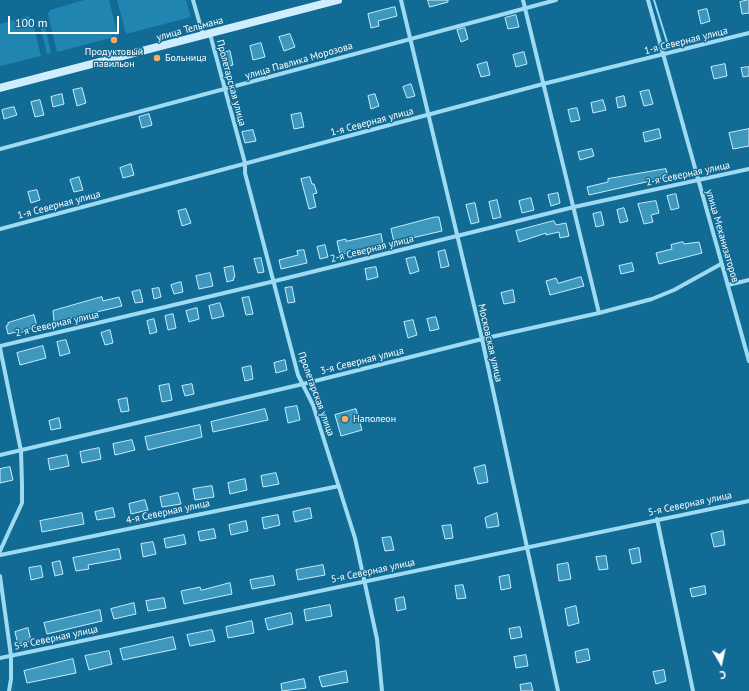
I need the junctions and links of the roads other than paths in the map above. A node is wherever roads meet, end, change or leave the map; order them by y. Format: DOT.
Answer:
graph roads {
  1 [pos="193,0"];
  2 [pos="338,0"];
  3 [pos="401,0"];
  4 [pos="523,0"];
  5 [pos="556,0"];
  6 [pos="648,0"];
  7 [pos="524,7"];
  8 [pos="749,33"];
  9 [pos="207,34"];
  10 [pos="411,38"];
  11 [pos="663,55"];
  12 [pos="543,84"];
  13 [pos="0,88"];
  14 [pos="224,90"];
  15 [pos="428,115"];
  16 [pos="0,149"];
  17 [pos="245,163"];
  18 [pos="749,169"];
  19 [pos="697,180"];
  20 [pos="574,207"];
  21 [pos="0,229"];
  22 [pos="457,237"];
  23 [pos="721,264"];
  24 [pos="749,280"];
  25 [pos="274,281"];
  26 [pos="728,286"];
  27 [pos="599,313"];
  28 [pos="482,339"];
  29 [pos="0,347"];
  30 [pos="749,361"];
  31 [pos="303,384"];
  32 [pos="21,451"];
  33 [pos="0,456"];
  34 [pos="339,486"];
  35 [pos="749,500"];
  36 [pos="657,519"];
  37 [pos="526,546"];
  38 [pos="0,551"];
  39 [pos="0,555"];
  40 [pos="0,576"];
  41 [pos="365,580"];
  42 [pos="11,656"];
  43 [pos="0,658"];
  44 [pos="10,691"];
  45 [pos="382,691"];
  46 [pos="558,691"];
  47 [pos="692,691"];
  1 -- 9 [label="street, Пролетарская улица"];
  2 -- 9 [label="street, улица Тельмана"];
  3 -- 10 [label="street, Московская улица"];
  4 -- 7 [label="street"];
  5 -- 7 [label="street, улица Павлика Морозова"];
  6 -- 11 [label="street, улица Механизаторов"];
  7 -- 10 [label="street, улица Павлика Морозова"];
  7 -- 12 [label="street"];
  8 -- 11 [label="street, 1-я Северная улица"];
  9 -- 13 [label="street, улица Тельмана"];
  9 -- 14 [label="street, Пролетарская улица"];
  10 -- 14 [label="street, улица Павлика Морозова"];
  10 -- 15 [label="street, Московская улица"];
  11 -- 12 [label="street, 1-я Северная улица"];
  11 -- 19 [label="street, улица Механизаторов"];
  12 -- 15 [label="street, 1-я Северная улица"];
  12 -- 20 [label="street"];
  14 -- 16 [label="street, улица Павлика Морозова"];
  14 -- 17 [label="street, Пролетарская улица"];
  15 -- 17 [label="street, 1-я Северная улица"];
  15 -- 22 [label="street, Московская улица"];
  17 -- 21 [label="street, 1-я Северная улица"];
  17 -- 25 [label="street, Пролетарская улица"];
  18 -- 19 [label="street, 2-я Северная улица"];
  19 -- 20 [label="street, 2-я Северная улица"];
  19 -- 23 [label="street, улица Механизаторов"];
  20 -- 22 [label="street, 2-я Северная улица"];
  20 -- 27 [label="street"];
  22 -- 25 [label="street, 2-я Северная улица"];
  22 -- 28 [label="street, Московская улица"];
  23 -- 26 [label="street, улица Механизаторов"];
  23 -- 27 [label="street, 3-я Северная улица"];
  24 -- 26 [label="street"];
  25 -- 29 [label="street, 2-я Северная улица"];
  25 -- 31 [label="street, Пролетарская улица"];
  26 -- 30 [label="street, улица Механизаторов"];
  27 -- 28 [label="street, 3-я Северная улица"];
  28 -- 31 [label="street, 3-я Северная улица"];
  28 -- 37 [label="street, Московская улица"];
  29 -- 32 [label="street"];
  31 -- 32 [label="street, 3-я Северная улица"];
  31 -- 34 [label="street, Пролетарская улица"];
  32 -- 33 [label="street, 3-я Северная улица"];
  32 -- 38 [label="street"];
  34 -- 39 [label="street, 4-я Северная улица"];
  34 -- 41 [label="street, Пролетарская улица"];
  35 -- 36 [label="street, 5-я Северная улица"];
  36 -- 37 [label="street, 5-я Северная улица"];
  36 -- 47 [label="street"];
  37 -- 41 [label="street, 5-я Северная улица"];
  37 -- 46 [label="street, Московская улица"];
  40 -- 42 [label="street"];
  41 -- 42 [label="street, 5-я Северная улица"];
  41 -- 45 [label="street, Пролетарская улица"];
  42 -- 43 [label="street, 5-я Северная улица"];
  42 -- 44 [label="street"];
}
